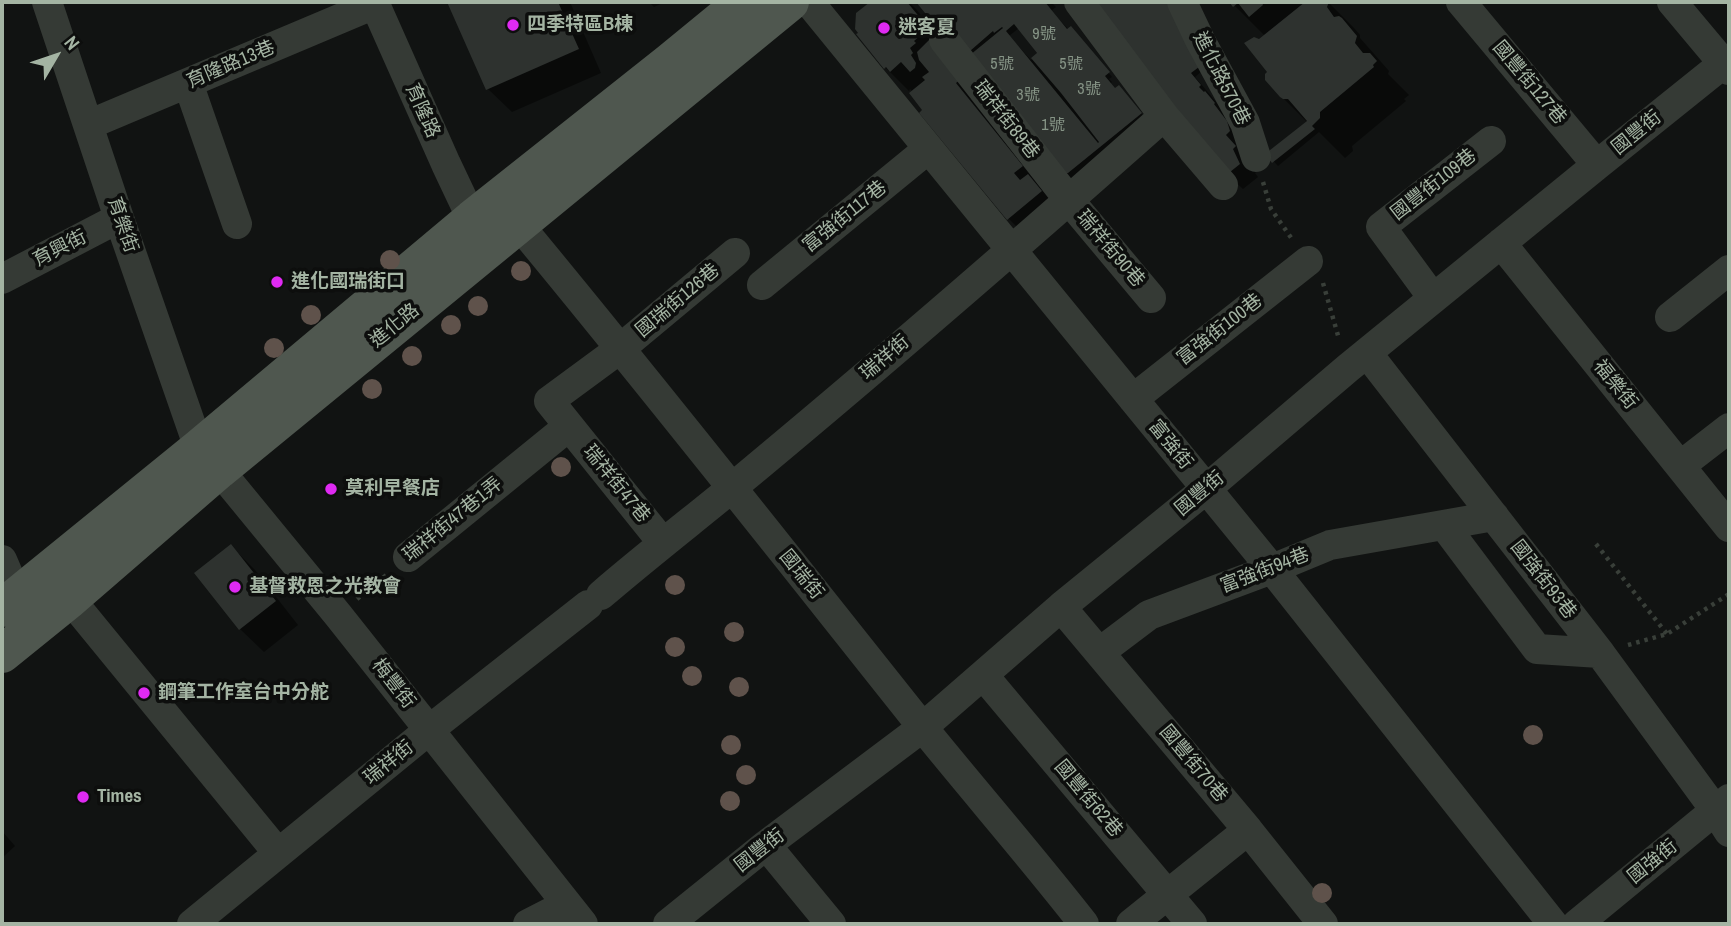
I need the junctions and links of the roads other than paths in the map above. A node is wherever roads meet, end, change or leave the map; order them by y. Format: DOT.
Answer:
graph roads {
  1 [pos="47,2"];
  2 [pos="743,2"];
  3 [pos="790,2"];
  4 [pos="809,2"];
  5 [pos="1079,2"];
  6 [pos="1182,2"];
  7 [pos="1461,2"];
  8 [pos="1672,2"];
  9 [pos="374,3"];
  10 [pos="944,40"];
  11 [pos="1727,64"];
  12 [pos="188,83"];
  13 [pos="1164,116"];
  14 [pos="88,125"];
  15 [pos="1491,141"];
  16 [pos="928,149"];
  17 [pos="1256,157"];
  18 [pos="1597,165"];
  19 [pos="1223,185"];
  20 [pos="1069,200"];
  21 [pos="119,218"];
  22 [pos="472,219"];
  23 [pos="237,224"];
  24 [pos="519,225"];
  25 [pos="1501,243"];
  26 [pos="1012,251"];
  27 [pos="735,253"];
  28 [pos="1308,261"];
  29 [pos="1729,270"];
  30 [pos="2,279"];
  31 [pos="762,285"];
  32 [pos="1151,298"];
  33 [pos="1433,298"];
  34 [pos="1670,317"];
  35 [pos="621,348"];
  36 [pos="1367,353"];
  37 [pos="1133,399"];
  38 [pos="569,426"];
  39 [pos="1729,428"];
  40 [pos="209,459"];
  41 [pos="1680,466"];
  42 [pos="732,488"];
  43 [pos="1206,489"];
  44 [pos="1494,516"];
  45 [pos="1444,525"];
  46 [pos="1729,527"];
  47 [pos="663,543"];
  48 [pos="408,557"];
  49 [pos="2,560"];
  50 [pos="1272,569"];
  51 [pos="70,598"];
  52 [pos="10,601"];
  53 [pos="1061,607"];
  54 [pos="1100,652"];
  55 [pos="1600,653"];
  56 [pos="2,654"];
  57 [pos="983,674"];
  58 [pos="923,727"];
  59 [pos="429,730"];
  60 [pos="1725,814"];
  61 [pos="1248,830"];
  62 [pos="766,845"];
  63 [pos="278,853"];
  64 [pos="1168,894"];
  65 [pos="575,914"];
  66 [pos="192,924"];
  67 [pos="528,924"];
  68 [pos="668,924"];
  69 [pos="831,924"];
  70 [pos="1084,924"];
  71 [pos="1131,924"];
  72 [pos="1192,924"];
  73 [pos="1323,924"];
  74 [pos="1553,924"];
  75 [pos="1577,924"];
  1 -- 14 [label="street, 育樂街"];
  2 -- 22 [label="main road, 進化路"];
  3 -- 24 [label="main road, 進化路"];
  4 -- 16 [label="street, 富強街"];
  5 -- 13 [label="street"];
  6 -- 17 [label="street, 進化路570巷"];
  7 -- 18 [label="street, 國豐街127巷"];
  8 -- 11 [label="street"];
  9 -- 12 [label="street, 育隆路13巷"];
  9 -- 22 [label="street, 育隆路"];
  10 -- 20 [label="street, 瑞祥街89巷"];
  11 -- 18 [label="street, 國豐街"];
  12 -- 14 [label="street, 育隆路13巷"];
  12 -- 23 [label="street"];
  13 -- 19 [label="street"];
  13 -- 20 [label="street, 瑞祥街"];
  14 -- 21 [label="street, 育樂街"];
  15 -- 33 [label="street, 國豐街109巷"];
  16 -- 26 [label="street, 富強街"];
  16 -- 31 [label="street, 富強街117巷"];
  18 -- 25 [label="street, 國豐街"];
  20 -- 26 [label="street, 瑞祥街"];
  20 -- 32 [label="street, 瑞祥街90巷"];
  21 -- 30 [label="street, 育興街"];
  21 -- 40 [label="street, 育樂街"];
  22 -- 40 [label="main road, 進化路"];
  24 -- 35 [label="street, 國瑞街"];
  24 -- 40 [label="main road, 進化路"];
  25 -- 33 [label="street, 國豐街"];
  25 -- 41 [label="street, 福樂街"];
  26 -- 37 [label="street, 富強街"];
  26 -- 42 [label="street, 瑞祥街"];
  27 -- 35 [label="street, 國瑞街126巷"];
  28 -- 37 [label="street, 富強街100巷"];
  29 -- 34 [label="street"];
  33 -- 36 [label="street, 國豐街"];
  35 -- 38 [label="street, 國瑞街126巷"];
  35 -- 42 [label="street, 國瑞街"];
  36 -- 43 [label="street, 國豐街"];
  36 -- 44 [label="street, 國強街93巷"];
  37 -- 43 [label="street, 富強街"];
  38 -- 47 [label="street, 瑞祥街47巷"];
  38 -- 48 [label="street, 瑞祥街47巷1弄"];
  39 -- 41 [label="street"];
  40 -- 51 [label="main road, 進化路"];
  40 -- 52 [label="main road, 進化路"];
  40 -- 59 [label="street, 梅豐街"];
  41 -- 46 [label="street, 福樂街"];
  42 -- 47 [label="street, 瑞祥街"];
  42 -- 58 [label="street, 國瑞街"];
  43 -- 50 [label="street, 富強街"];
  43 -- 53 [label="street, 國豐街"];
  44 -- 45 [label="street, 富強街94巷"];
  44 -- 55 [label="street, 國強街93巷"];
  45 -- 50 [label="street, 富強街94巷"];
  45 -- 55 [label="street"];
  47 -- 59 [label="street, 瑞祥街"];
  49 -- 52 [label="street"];
  50 -- 54 [label="street, 富強街94巷"];
  50 -- 74 [label="street, 富強街"];
  51 -- 56 [label="main road, 進化路"];
  51 -- 63 [label="street"];
  53 -- 54 [label="street, 國豐街70巷"];
  53 -- 57 [label="street, 國豐街"];
  54 -- 61 [label="street, 國豐街70巷"];
  55 -- 60 [label="street, 國強街93巷"];
  57 -- 58 [label="street, 國豐街"];
  57 -- 64 [label="street, 國豐街62巷"];
  58 -- 62 [label="street, 國豐街"];
  58 -- 70 [label="street, 國瑞街"];
  59 -- 63 [label="street, 瑞祥街"];
  59 -- 65 [label="street, 梅豐街"];
  60 -- 75 [label="street, 國強街"];
  61 -- 64 [label="street"];
  61 -- 73 [label="street, 國豐街70巷"];
  62 -- 68 [label="street, 國豐街"];
  62 -- 69 [label="street"];
  63 -- 66 [label="street, 瑞祥街"];
  64 -- 71 [label="street"];
  64 -- 72 [label="street, 國豐街62巷"];
  65 -- 67 [label="street"];
}
